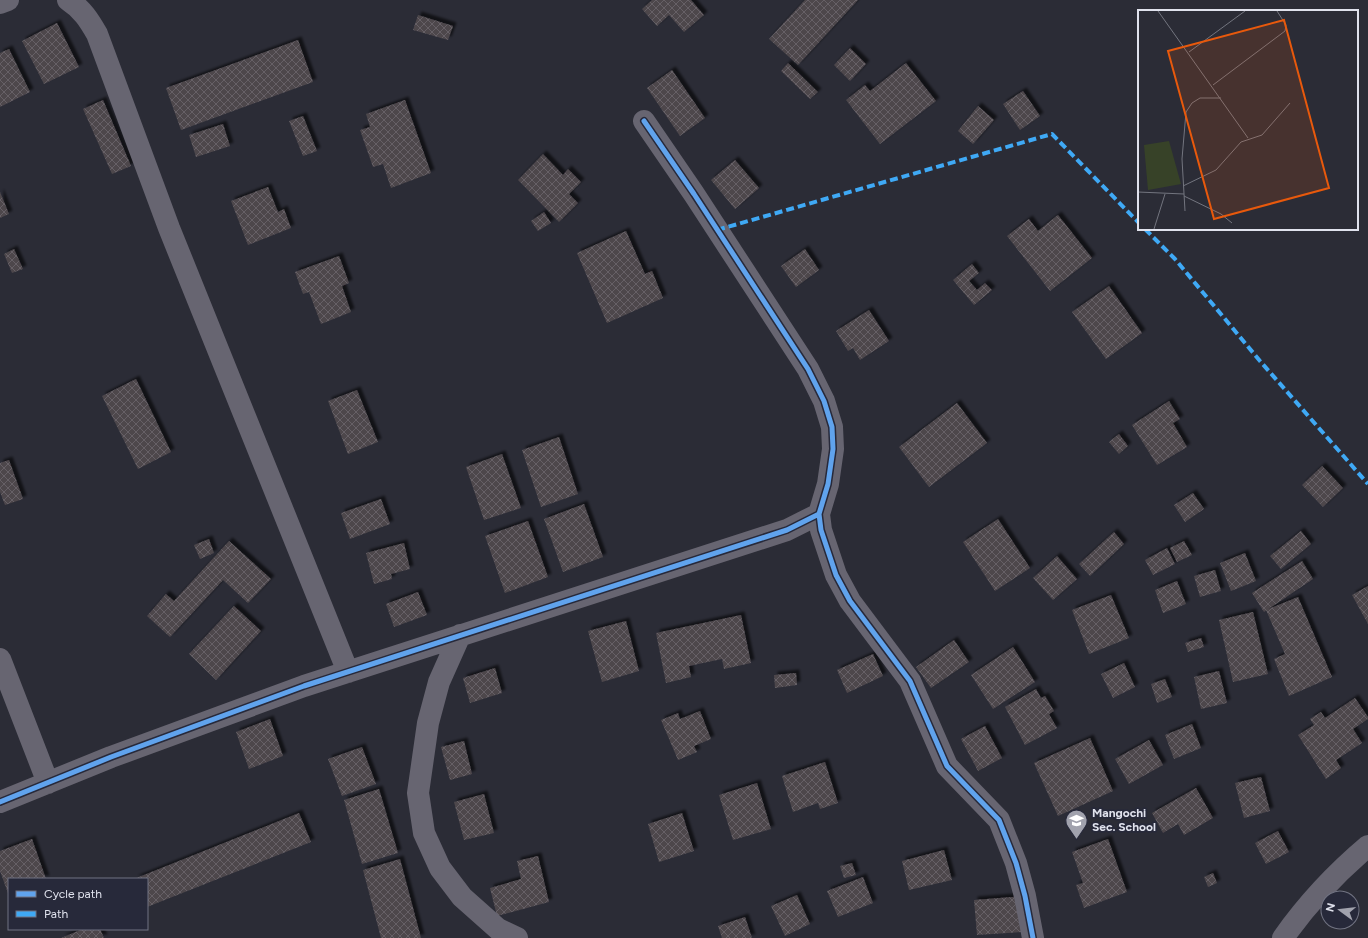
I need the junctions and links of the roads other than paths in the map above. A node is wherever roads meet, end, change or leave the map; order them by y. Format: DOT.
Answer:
graph roads {
  1 [pos="8,0"];
  2 [pos="68,0"];
  3 [pos="0,3"];
  4 [pos="644,121"];
  5 [pos="818,514"];
  6 [pos="460,635"];
  7 [pos="0,659"];
  8 [pos="348,672"];
  9 [pos="48,783"];
  10 [pos="0,802"];
  11 [pos="1368,846"];
  12 [pos="517,938"];
  13 [pos="1033,938"];
  14 [pos="1284,938"];
  1 -- 3 [label="street"];
  2 -- 8 [label="street"];
  4 -- 5 [label="street"];
  5 -- 6 [label="street"];
  5 -- 13 [label="street"];
  6 -- 8 [label="street"];
  6 -- 12 [label="street"];
  7 -- 9 [label="street"];
  8 -- 9 [label="street"];
  9 -- 10 [label="street"];
  11 -- 14 [label="street"];
}
